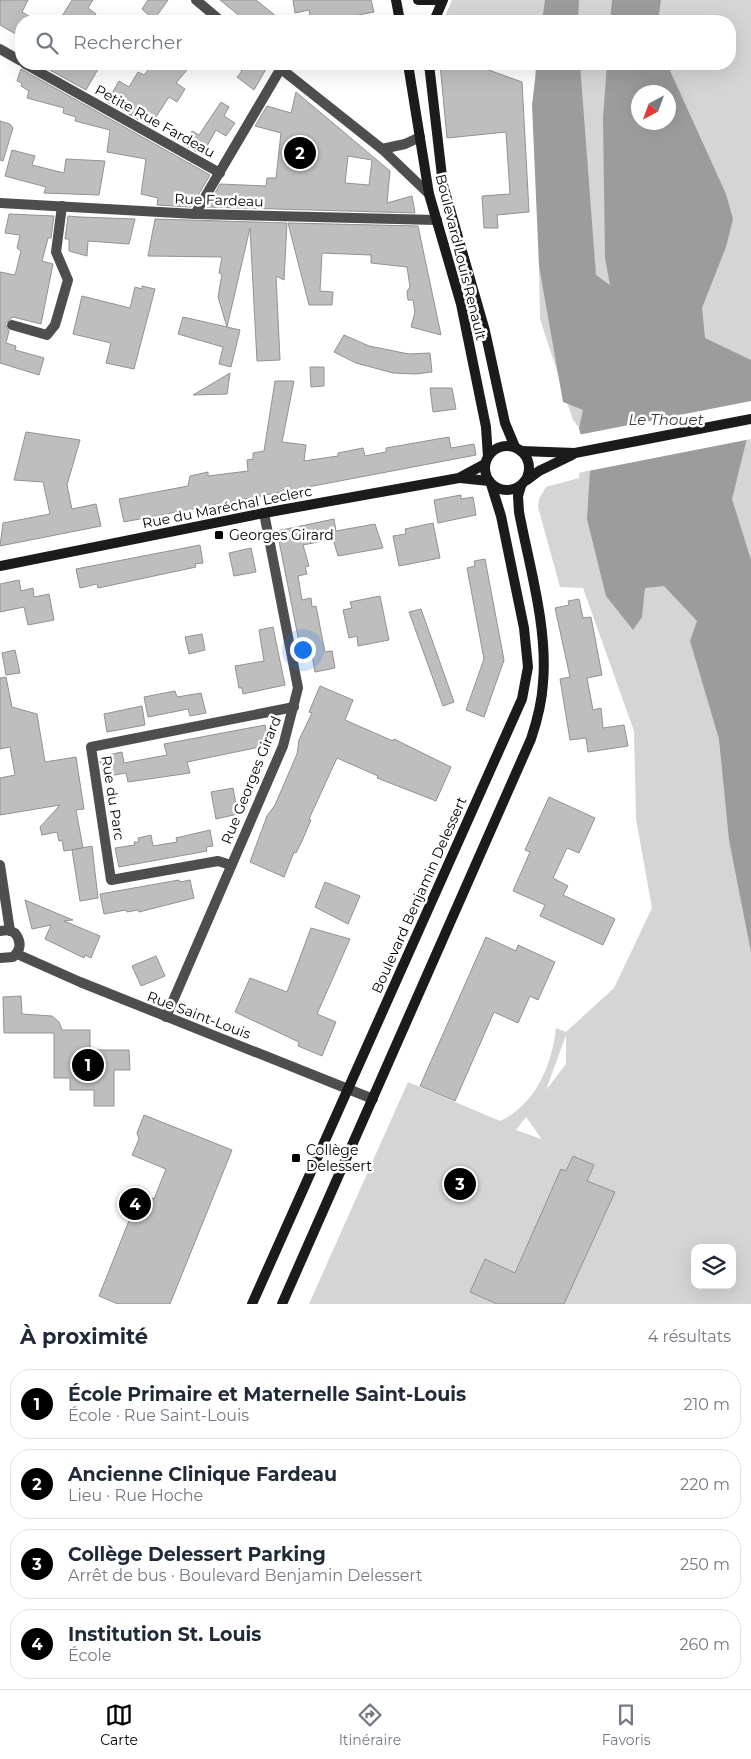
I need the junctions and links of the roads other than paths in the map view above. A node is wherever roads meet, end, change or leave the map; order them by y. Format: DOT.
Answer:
graph roads {
  1 [pos="196,0"];
  2 [pos="396,0"];
  3 [pos="418,0"];
  4 [pos="441,0"];
  5 [pos="215,15"];
  6 [pos="399,15"];
  7 [pos="436,15"];
  8 [pos="0,49"];
  9 [pos="15,58"];
  10 [pos="37,70"];
  11 [pos="276,70"];
  12 [pos="283,70"];
  13 [pos="409,70"];
  14 [pos="430,70"];
  15 [pos="420,137"];
  16 [pos="382,149"];
  17 [pos="220,173"];
  18 [pos="429,194"];
  19 [pos="0,203"];
  20 [pos="62,206"];
  21 [pos="195,214"];
  22 [pos="437,220"];
  23 [pos="12,325"];
  24 [pos="751,419"];
  25 [pos="518,449"];
  26 [pos="575,453"];
  27 [pos="487,460"];
  28 [pos="460,478"];
  29 [pos="490,482"];
  30 [pos="524,483"];
  31 [pos="264,513"];
  32 [pos="0,566"];
  33 [pos="294,707"];
  34 [pos="0,865"];
  35 [pos="231,865"];
  36 [pos="5,931"];
  37 [pos="17,954"];
  38 [pos="0,958"];
  39 [pos="166,1017"];
  40 [pos="348,1088"];
  41 [pos="373,1098"];
  42 [pos="252,1304"];
  43 [pos="282,1304"];
  1 -- 5 [label="street"];
  2 -- 6 [label="main road"];
  3 -- 4 [label="main road"];
  4 -- 7 [label="main road"];
  8 -- 9 [label="street"];
  10 -- 17 [label="street, Petite Rue Fardeau"];
  11 -- 17 [label="street"];
  12 -- 16 [label="street"];
  13 -- 15 [label="main road, Boulevard Louis Renault"];
  14 -- 25 [label="main road, Boulevard Louis Renault"];
  15 -- 16 [label="street"];
  15 -- 18 [label="main road, Boulevard Louis Renault"];
  16 -- 18 [label="street"];
  17 -- 21 [label="street"];
  18 -- 22 [label="main road, Boulevard Louis Renault"];
  19 -- 20 [label="street, Rue Fardeau"];
  20 -- 21 [label="street, Rue Fardeau"];
  20 -- 23 [label="street"];
  21 -- 22 [label="street, Rue Fardeau"];
  22 -- 27 [label="main road, Boulevard Louis Renault"];
  24 -- 26 [label="main road"];
  25 -- 26 [label="main road"];
  25 -- 27 [label="main road"];
  25 -- 30 [label="main road"];
  26 -- 30 [label="main road"];
  27 -- 28 [label="main road, Rue du Maréchal Leclerc"];
  27 -- 29 [label="main road"];
  28 -- 29 [label="main road, Rue du Maréchal Leclerc"];
  28 -- 31 [label="main road, Rue du Maréchal Leclerc"];
  29 -- 30 [label="main road"];
  29 -- 40 [label="main road, Boulevard Benjamin Delessert"];
  30 -- 41 [label="main road"];
  31 -- 32 [label="main road, Rue du Maréchal Leclerc"];
  31 -- 33 [label="street, Rue Georges Girard"];
  33 -- 35 [label="street, Rue Georges Girard"];
  33 -- 35 [label="street, Rue du Parc"];
  34 -- 36 [label="street"];
  35 -- 39 [label="street, Rue Georges Girard"];
  36 -- 37 [label="street"];
  37 -- 38 [label="street"];
  37 -- 39 [label="street, Rue Saint-Louis"];
  39 -- 40 [label="street, Rue Saint-Louis"];
  40 -- 41 [label="street, Rue Saint-Louis"];
  40 -- 42 [label="main road, Boulevard Benjamin Delessert"];
  41 -- 43 [label="main road"];
}
